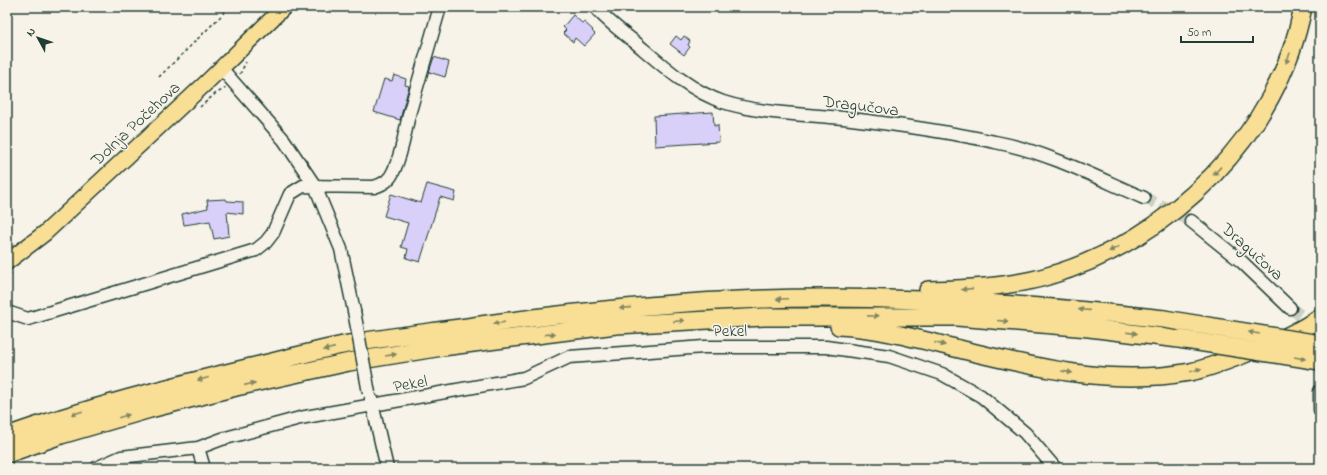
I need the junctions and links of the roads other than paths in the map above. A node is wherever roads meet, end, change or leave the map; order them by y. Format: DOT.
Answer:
graph roads {
  1 [pos="284,7"];
  2 [pos="440,7"];
  3 [pos="595,7"];
  4 [pos="1303,7"];
  5 [pos="221,68"];
  6 [pos="316,186"];
  7 [pos="1144,198"];
  8 [pos="1191,221"];
  9 [pos="7,262"];
  10 [pos="821,298"];
  11 [pos="1290,308"];
  12 [pos="7,312"];
  13 [pos="764,317"];
  14 [pos="1320,317"];
  15 [pos="1320,344"];
  16 [pos="1320,361"];
  17 [pos="1320,391"];
  18 [pos="373,406"];
  19 [pos="1320,410"];
  20 [pos="7,436"];
  21 [pos="198,448"];
  22 [pos="7,454"];
  23 [pos="96,468"];
  24 [pos="204,468"];
  25 [pos="387,468"];
  26 [pos="1055,468"];
  1 -- 5 [label="main road, Dolnja Počehova"];
  2 -- 6 [label="street"];
  3 -- 7 [label="street, Dragučova"];
  4 -- 10 [label="highway, one-way"];
  5 -- 6 [label="street, Pekel"];
  5 -- 9 [label="main road, Dolnja Počehova"];
  6 -- 12 [label="street"];
  6 -- 18 [label="street, Pekel, bridge"];
  8 -- 11 [label="street, Dragučova"];
  15 -- 10 [label="highway, one-way, bridge"];
  10 -- 20 [label="highway, one-way"];
  13 -- 14 [label="highway, one-way"];
  13 -- 16 [label="highway, one-way, bridge"];
  22 -- 13 [label="highway, one-way"];
  17 -- 19 [label="street"];
  18 -- 21 [label="street, Pekel"];
  18 -- 25 [label="street, Pekel"];
  18 -- 26 [label="street, Pekel"];
  21 -- 23 [label="street, Pekel"];
  21 -- 24 [label="street"];
}
